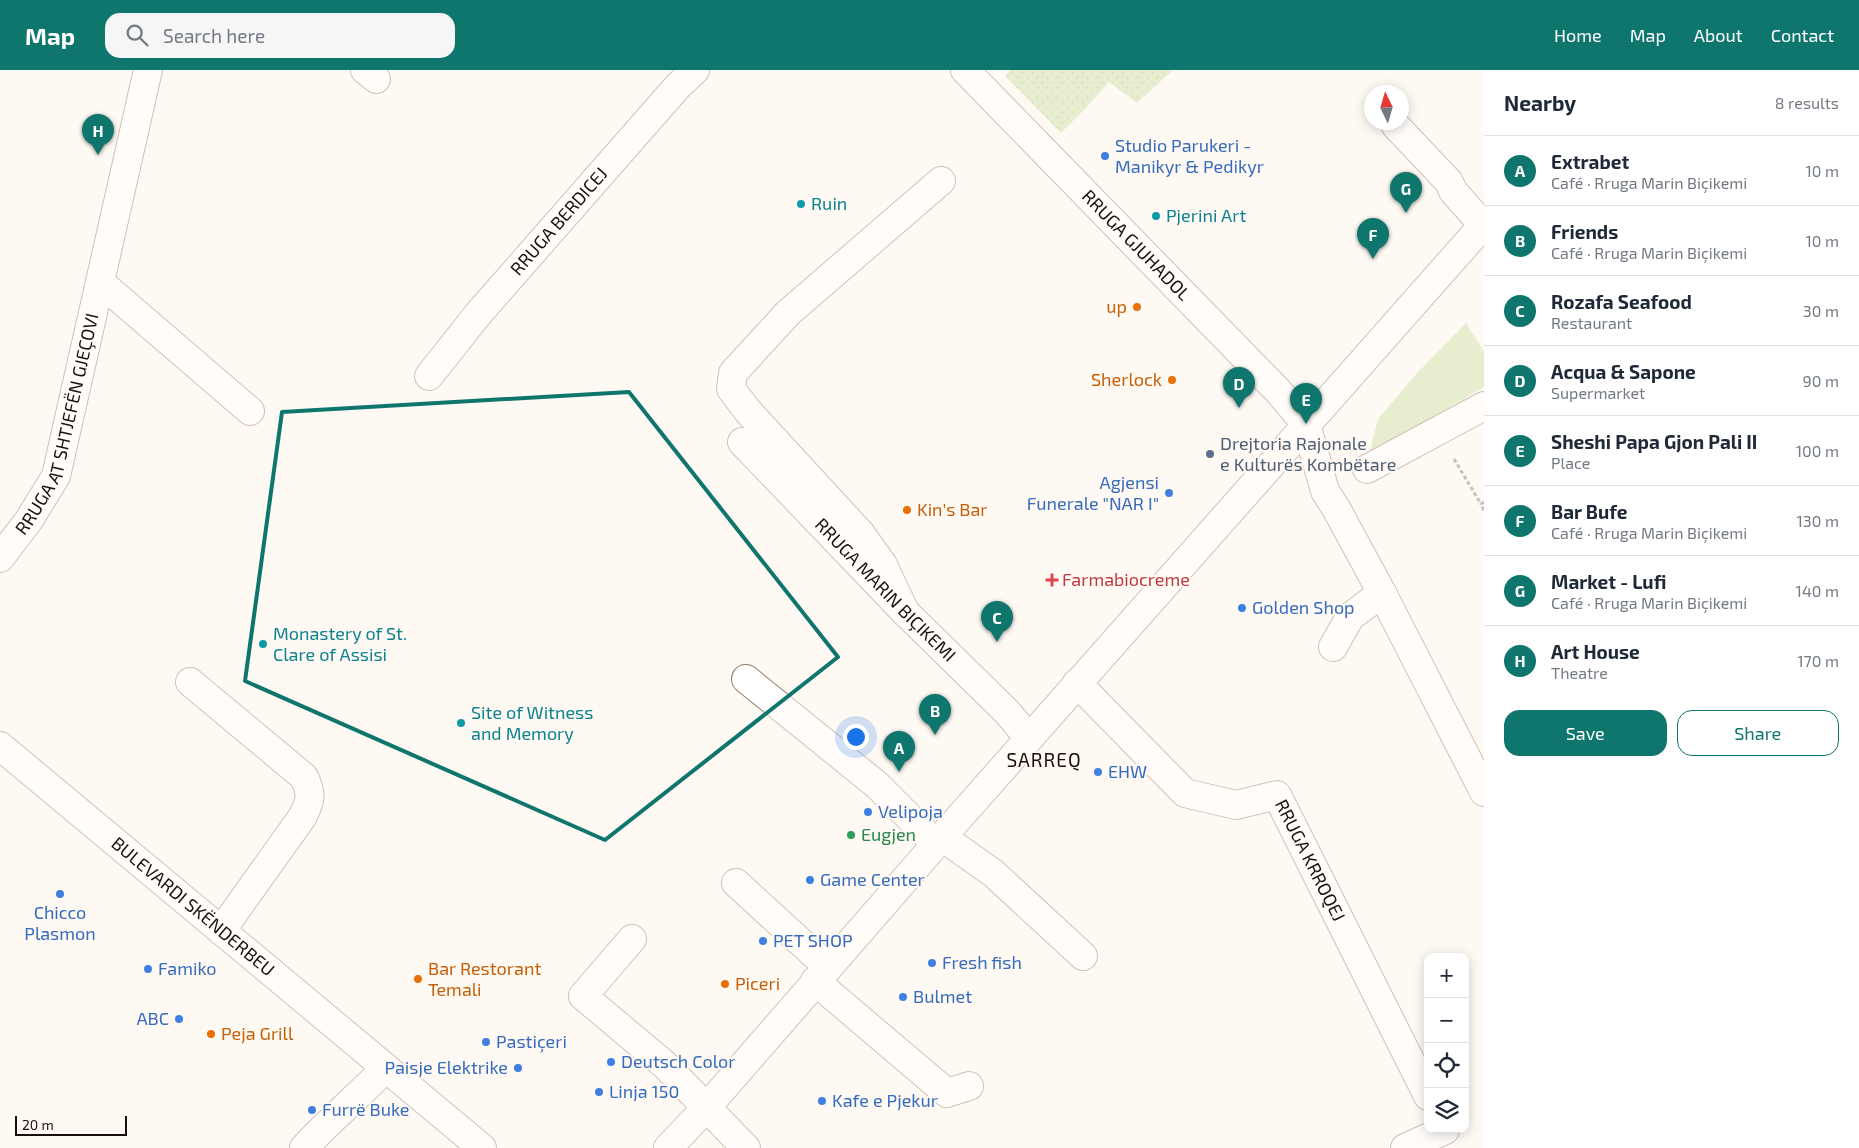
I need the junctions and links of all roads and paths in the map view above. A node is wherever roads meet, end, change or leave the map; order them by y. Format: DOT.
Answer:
graph roads {
  1 [pos="148,70"];
  2 [pos="695,70"];
  3 [pos="978,74"];
  4 [pos="1400,130"];
  5 [pos="941,182"];
  6 [pos="1484,224"];
  7 [pos="100,282"];
  8 [pos="429,376"];
  9 [pos="1484,406"];
  10 [pos="250,411"];
  11 [pos="1306,424"];
  12 [pos="1438,431"];
  13 [pos="742,442"];
  14 [pos="1367,469"];
  15 [pos="1482,503"];
  16 [pos="1484,511"];
  17 [pos="0,558"];
  18 [pos="1382,594"];
  19 [pos="905,612"];
  20 [pos="1333,647"];
  21 [pos="746,678"];
  22 [pos="190,682"];
  23 [pos="1077,683"];
  24 [pos="1030,738"];
  25 [pos="0,746"];
  26 [pos="1484,792"];
  27 [pos="939,840"];
  28 [pos="736,883"];
  29 [pos="222,931"];
  30 [pos="632,940"];
  31 [pos="1083,956"];
  32 [pos="821,974"];
  33 [pos="386,1068"];
  34 [pos="969,1086"];
  35 [pos="1424,1088"];
  36 [pos="706,1108"];
  37 [pos="1448,1136"];
  38 [pos="304,1148"];
  39 [pos="482,1148"];
  40 [pos="668,1148"];
  41 [pos="746,1148"];
  42 [pos="1405,1148"];
  1 -- 7 [label="street, RRUGA AT SHTJEFËN GJEÇOVI"];
  2 -- 8 [label="street, RRUGA BERDICEJ"];
  3 -- 11 [label="street, RRUGA GJUHADOL"];
  4 -- 6 [label="street"];
  5 -- 19 [label="street"];
  6 -- 11 [label="street"];
  7 -- 10 [label="street, RRUGA AT SHTJEFËN GJEÇOVI"];
  7 -- 17 [label="street, RRUGA AT SHTJEFËN GJEÇOVI"];
  9 -- 12 [label="street"];
  11 -- 18 [label="street"];
  11 -- 23 [label="street"];
  12 -- 14 [label="street"];
  12 -- 15 [label="path"];
  13 -- 19 [label="street, RRUGA MARIN BIÇIKEMI"];
  15 -- 16 [label="path"];
  18 -- 20 [label="street"];
  18 -- 26 [label="street"];
  19 -- 24 [label="street, RRUGA MARIN BIÇIKEMI"];
  21 -- 27 [label="street"];
  22 -- 29 [label="street"];
  23 -- 24 [label="street"];
  23 -- 35 [label="street, RRUGA KRROQEJ"];
  24 -- 27 [label="street"];
  25 -- 29 [label="street, BULEVARDI SKËNDERBEU"];
  27 -- 31 [label="street"];
  27 -- 32 [label="street"];
  28 -- 32 [label="street"];
  29 -- 33 [label="street, BULEVARDI SKËNDERBEU"];
  30 -- 36 [label="street"];
  32 -- 34 [label="street"];
  32 -- 36 [label="street"];
  33 -- 38 [label="street"];
  33 -- 39 [label="street, BULEVARDI SKËNDERBEU"];
  36 -- 40 [label="street"];
  36 -- 41 [label="street"];
  37 -- 42 [label="street"];
}
